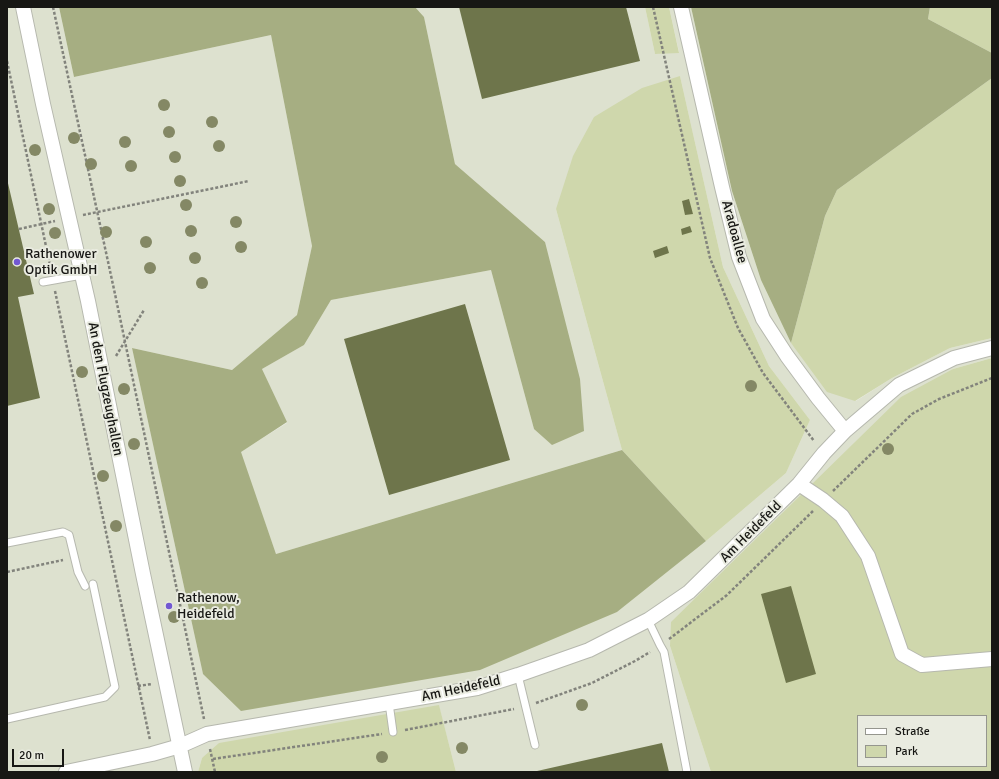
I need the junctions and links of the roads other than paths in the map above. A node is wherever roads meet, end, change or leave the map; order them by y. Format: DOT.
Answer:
graph roads {
  1 [pos="23,7"];
  2 [pos="681,7"];
  3 [pos="82,275"];
  4 [pos="43,282"];
  5 [pos="992,348"];
  6 [pos="845,431"];
  7 [pos="799,484"];
  8 [pos="7,542"];
  9 [pos="93,584"];
  10 [pos="85,586"];
  11 [pos="648,620"];
  12 [pos="992,659"];
  13 [pos="518,676"];
  14 [pos="389,703"];
  15 [pos="7,719"];
  16 [pos="393,732"];
  17 [pos="535,745"];
  18 [pos="180,746"];
  19 [pos="66,772"];
  20 [pos="185,772"];
  21 [pos="687,772"];
  1 -- 3 [label="street, An den Flugzeughallen"];
  2 -- 6 [label="street, Aradoallee"];
  3 -- 4 [label="lane"];
  3 -- 18 [label="street, An den Flugzeughallen"];
  5 -- 6 [label="street, Am Heidefeld"];
  6 -- 7 [label="street, Am Heidefeld"];
  7 -- 11 [label="street, Am Heidefeld"];
  7 -- 12 [label="street"];
  8 -- 10 [label="lane"];
  9 -- 15 [label="lane"];
  11 -- 13 [label="street, Am Heidefeld"];
  11 -- 21 [label="lane"];
  13 -- 14 [label="street, Am Heidefeld"];
  13 -- 17 [label="lane"];
  14 -- 16 [label="lane"];
  14 -- 18 [label="street, Am Heidefeld"];
  18 -- 19 [label="street, Am Heidefeld"];
  18 -- 20 [label="street, An den Flugzeughallen"];
}
